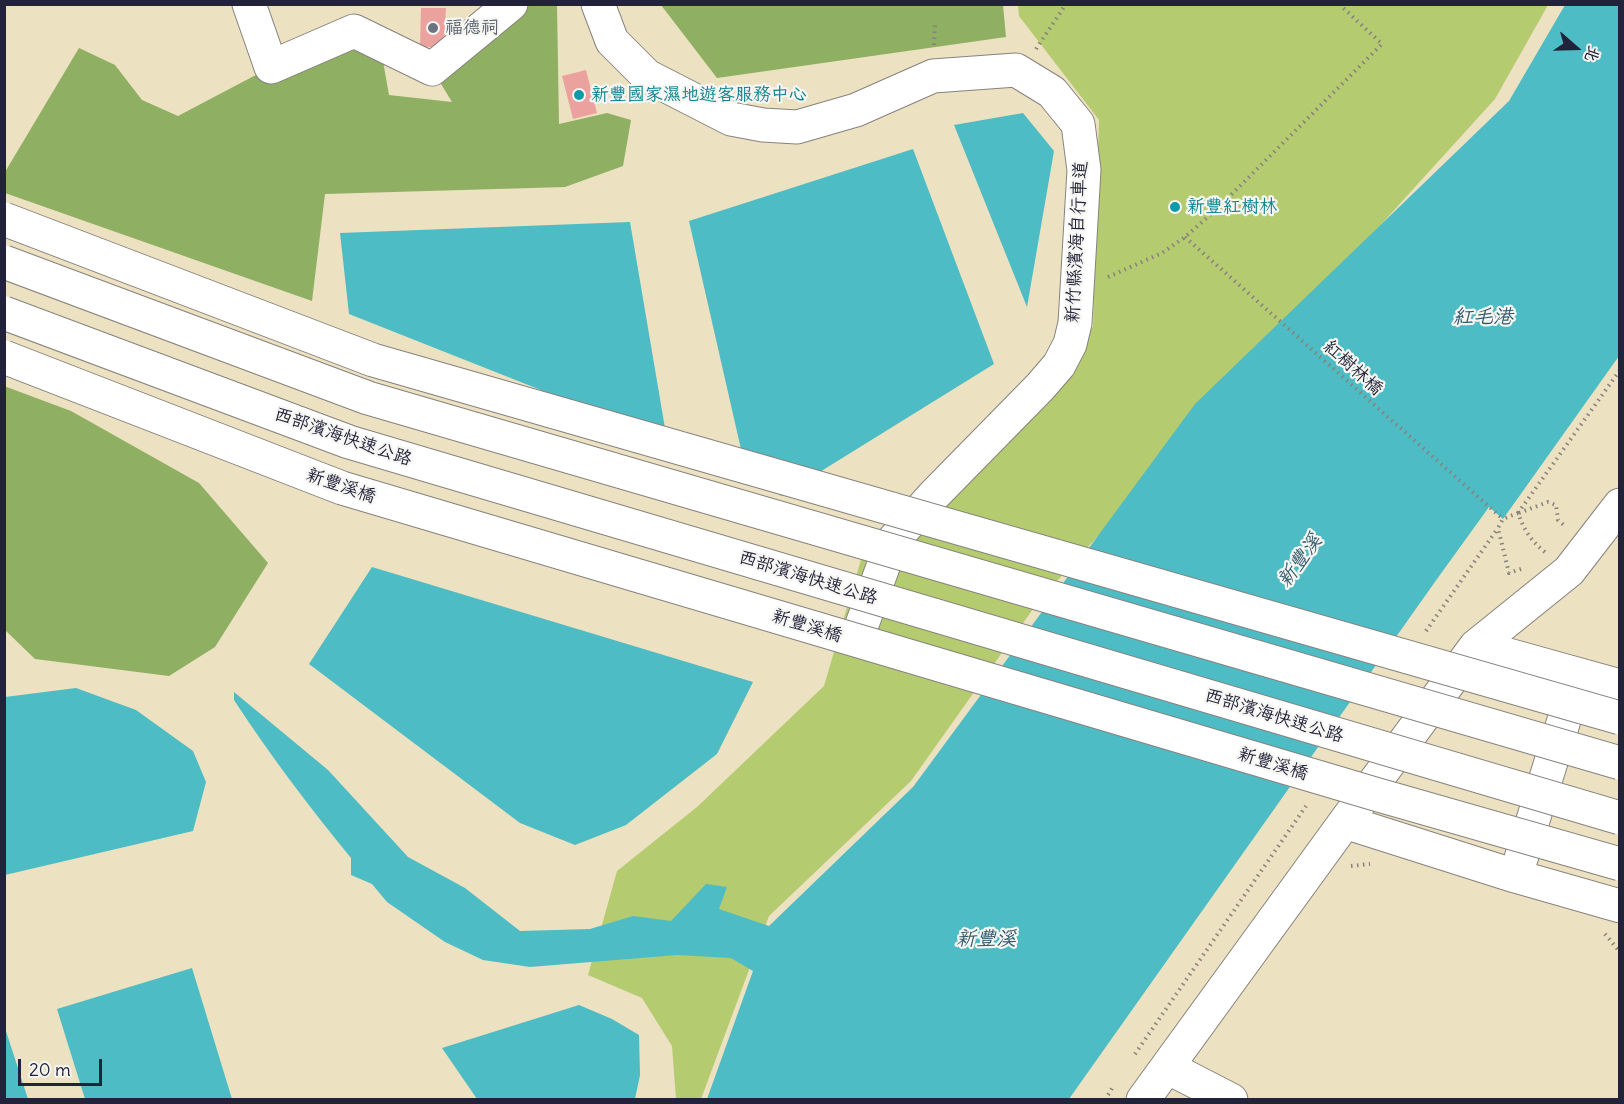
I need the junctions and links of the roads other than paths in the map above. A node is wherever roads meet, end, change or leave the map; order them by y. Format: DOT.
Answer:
graph roads {
  1 [pos="249,4"];
  2 [pos="511,4"];
  3 [pos="598,4"];
  4 [pos="4,219"];
  5 [pos="4,262"];
  6 [pos="4,313"];
  7 [pos="4,357"];
  8 [pos="1620,505"];
  9 [pos="860,630"];
  10 [pos="1476,646"];
  11 [pos="1578,675"];
  12 [pos="1620,686"];
  13 [pos="1620,718"];
  14 [pos="1620,763"];
  15 [pos="1620,818"];
  16 [pos="1345,822"];
  17 [pos="1620,864"];
  18 [pos="1515,876"];
  19 [pos="1620,906"];
  20 [pos="1167,1067"];
  21 [pos="1130,1091"];
  22 [pos="1231,1100"];
  1 -- 2 [label="main road"];
  3 -- 9 [label="main road, 新竹縣濱海自行車道"];
  4 -- 13 [label="main road, bridge"];
  5 -- 14 [label="main road, bridge"];
  6 -- 15 [label="main road, 西部濱海快速公路, bridge"];
  7 -- 17 [label="main road, 新豐溪橋, bridge"];
  8 -- 10 [label="main road"];
  10 -- 11 [label="main road"];
  10 -- 16 [label="main road"];
  11 -- 12 [label="main road"];
  11 -- 18 [label="main road"];
  16 -- 18 [label="main road"];
  16 -- 20 [label="main road"];
  18 -- 19 [label="main road"];
  20 -- 21 [label="main road"];
  20 -- 22 [label="main road"];
}
